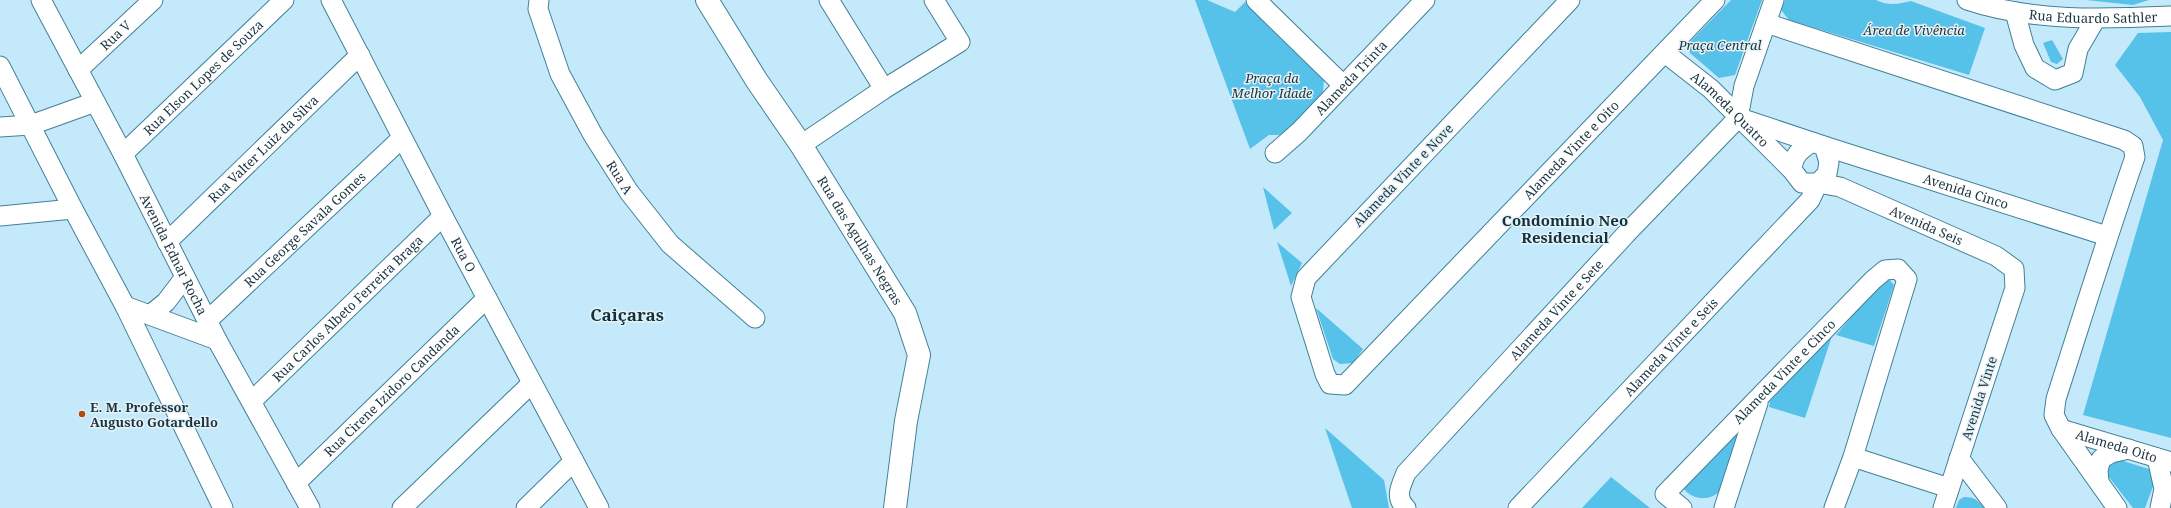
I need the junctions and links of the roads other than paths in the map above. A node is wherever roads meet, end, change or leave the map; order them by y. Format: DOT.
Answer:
graph roads {
  1 [pos="41,0"];
  2 [pos="153,0"];
  3 [pos="284,0"];
  4 [pos="331,0"];
  5 [pos="539,0"];
  6 [pos="707,0"];
  7 [pos="829,0"];
  8 [pos="934,0"];
  9 [pos="1256,0"];
  10 [pos="1570,0"];
  11 [pos="1715,0"];
  12 [pos="1774,0"];
  13 [pos="1967,0"];
  14 [pos="1417,3"];
  15 [pos="2015,12"];
  16 [pos="2171,16"];
  17 [pos="2094,20"];
  18 [pos="1766,23"];
  19 [pos="1665,53"];
  20 [pos="360,55"];
  21 [pos="0,66"];
  22 [pos="78,70"];
  23 [pos="1343,86"];
  24 [pos="1744,86"];
  25 [pos="884,89"];
  26 [pos="1711,89"];
  27 [pos="95,102"];
  28 [pos="1738,118"];
  29 [pos="30,125"];
  30 [pos="0,128"];
  31 [pos="402,138"];
  32 [pos="1818,144"];
  33 [pos="801,145"];
  34 [pos="1275,153"];
  35 [pos="123,154"];
  36 [pos="1792,170"];
  37 [pos="1818,183"];
  38 [pos="73,209"];
  39 [pos="0,216"];
  40 [pos="443,216"];
  41 [pos="2107,236"];
  42 [pos="167,242"];
  43 [pos="185,277"];
  44 [pos="2015,288"];
  45 [pos="487,298"];
  46 [pos="125,306"];
  47 [pos="150,315"];
  48 [pos="755,318"];
  49 [pos="207,321"];
  50 [pos="217,340"];
  51 [pos="1325,374"];
  52 [pos="532,383"];
  53 [pos="1759,399"];
  54 [pos="252,401"];
  55 [pos="2061,429"];
  56 [pos="2128,449"];
  57 [pos="1852,457"];
  58 [pos="1959,458"];
  59 [pos="2164,460"];
  60 [pos="574,461"];
  61 [pos="2099,482"];
  62 [pos="296,483"];
  63 [pos="2168,486"];
  64 [pos="1949,488"];
  65 [pos="1402,499"];
  66 [pos="2118,506"];
  67 [pos="223,508"];
  68 [pos="310,508"];
  69 [pos="402,508"];
  70 [pos="526,508"];
  71 [pos="599,508"];
  72 [pos="895,508"];
  73 [pos="1518,508"];
  74 [pos="1682,508"];
  75 [pos="1724,508"];
  76 [pos="1834,508"];
  77 [pos="1943,508"];
  78 [pos="1997,508"];
  79 [pos="2160,508"];
  1 -- 22 [label="street, Avenida Ednar Rocha"];
  2 -- 22 [label="street, Rua V"];
  3 -- 35 [label="street, Rua Elson Lopes de Souza"];
  4 -- 20 [label="street, Rua O"];
  5 -- 48 [label="street, Rua A"];
  6 -- 33 [label="street, Rua das Agulhas Negras"];
  7 -- 25 [label="street"];
  8 -- 25 [label="street"];
  9 -- 23 [label="street"];
  10 -- 51 [label="street, Alameda Vinte e Nove"];
  11 -- 19 [label="street, Alameda Vinte e Oito"];
  12 -- 18 [label="street"];
  13 -- 15 [label="street, Rua Eduardo Sathler"];
  14 -- 23 [label="street, Alameda Trinta"];
  15 -- 17 [label="street, Rua Eduardo Sathler"];
  15 -- 17 [label="street"];
  16 -- 17 [label="street, Rua Eduardo Sathler"];
  18 -- 24 [label="street"];
  18 -- 41 [label="street"];
  19 -- 26 [label="street, Alameda Quatro"];
  19 -- 51 [label="street, Alameda Vinte e Oito"];
  20 -- 31 [label="street, Rua O"];
  20 -- 42 [label="street, Rua Valter Luiz da Silva"];
  21 -- 29 [label="street"];
  22 -- 27 [label="street, Avenida Ednar Rocha"];
  23 -- 34 [label="street, Alameda Trinta"];
  24 -- 26 [label="street"];
  24 -- 28 [label="street"];
  25 -- 33 [label="street"];
  26 -- 28 [label="street, Alameda Quatro"];
  27 -- 29 [label="street"];
  27 -- 35 [label="street, Avenida Ednar Rocha"];
  28 -- 32 [label="street, Avenida Cinco"];
  28 -- 36 [label="street, Alameda Quatro"];
  28 -- 65 [label="street, Alameda Vinte e Sete"];
  29 -- 30 [label="street"];
  29 -- 38 [label="street"];
  31 -- 40 [label="street, Rua O"];
  31 -- 49 [label="street, Rua George Savala Gomes"];
  32 -- 36 [label="street"];
  32 -- 37 [label="street"];
  32 -- 41 [label="street, Avenida Cinco"];
  33 -- 72 [label="street, Rua das Agulhas Negras"];
  35 -- 42 [label="street, Avenida Ednar Rocha"];
  36 -- 37 [label="street"];
  37 -- 44 [label="street, Avenida Seis"];
  37 -- 73 [label="street, Alameda Vinte e Seis"];
  38 -- 39 [label="street"];
  38 -- 46 [label="street"];
  40 -- 45 [label="street, Rua O"];
  40 -- 54 [label="street, Rua Carlos Albeto Ferreira Braga"];
  41 -- 55 [label="street"];
  42 -- 43 [label="street, Avenida Ednar Rocha"];
  43 -- 47 [label="street"];
  43 -- 49 [label="street, Avenida Ednar Rocha"];
  44 -- 58 [label="street, Avenida Vinte"];
  45 -- 52 [label="street, Rua O"];
  45 -- 62 [label="street, Rua Cirene Izidoro Candanda"];
  46 -- 47 [label="street"];
  46 -- 67 [label="street"];
  47 -- 50 [label="street"];
  49 -- 50 [label="street, Avenida Ednar Rocha"];
  50 -- 54 [label="street, Avenida Ednar Rocha"];
  52 -- 60 [label="street, Rua O"];
  52 -- 69 [label="street"];
  53 -- 57 [label="street, Alameda Vinte e Cinco"];
  53 -- 74 [label="street, Alameda Vinte e Cinco"];
  53 -- 75 [label="street"];
  54 -- 62 [label="street, Avenida Ednar Rocha"];
  55 -- 56 [label="street, Alameda Oito"];
  55 -- 61 [label="street"];
  56 -- 59 [label="street, Alameda Oito"];
  56 -- 61 [label="street"];
  57 -- 64 [label="street"];
  57 -- 76 [label="street"];
  58 -- 64 [label="street, Avenida Vinte"];
  58 -- 78 [label="street"];
  59 -- 63 [label="street"];
  60 -- 70 [label="street"];
  60 -- 71 [label="street, Rua O"];
  61 -- 66 [label="street"];
  62 -- 68 [label="street, Avenida Ednar Rocha"];
  63 -- 79 [label="street"];
  64 -- 77 [label="street, Avenida Vinte"];
}
